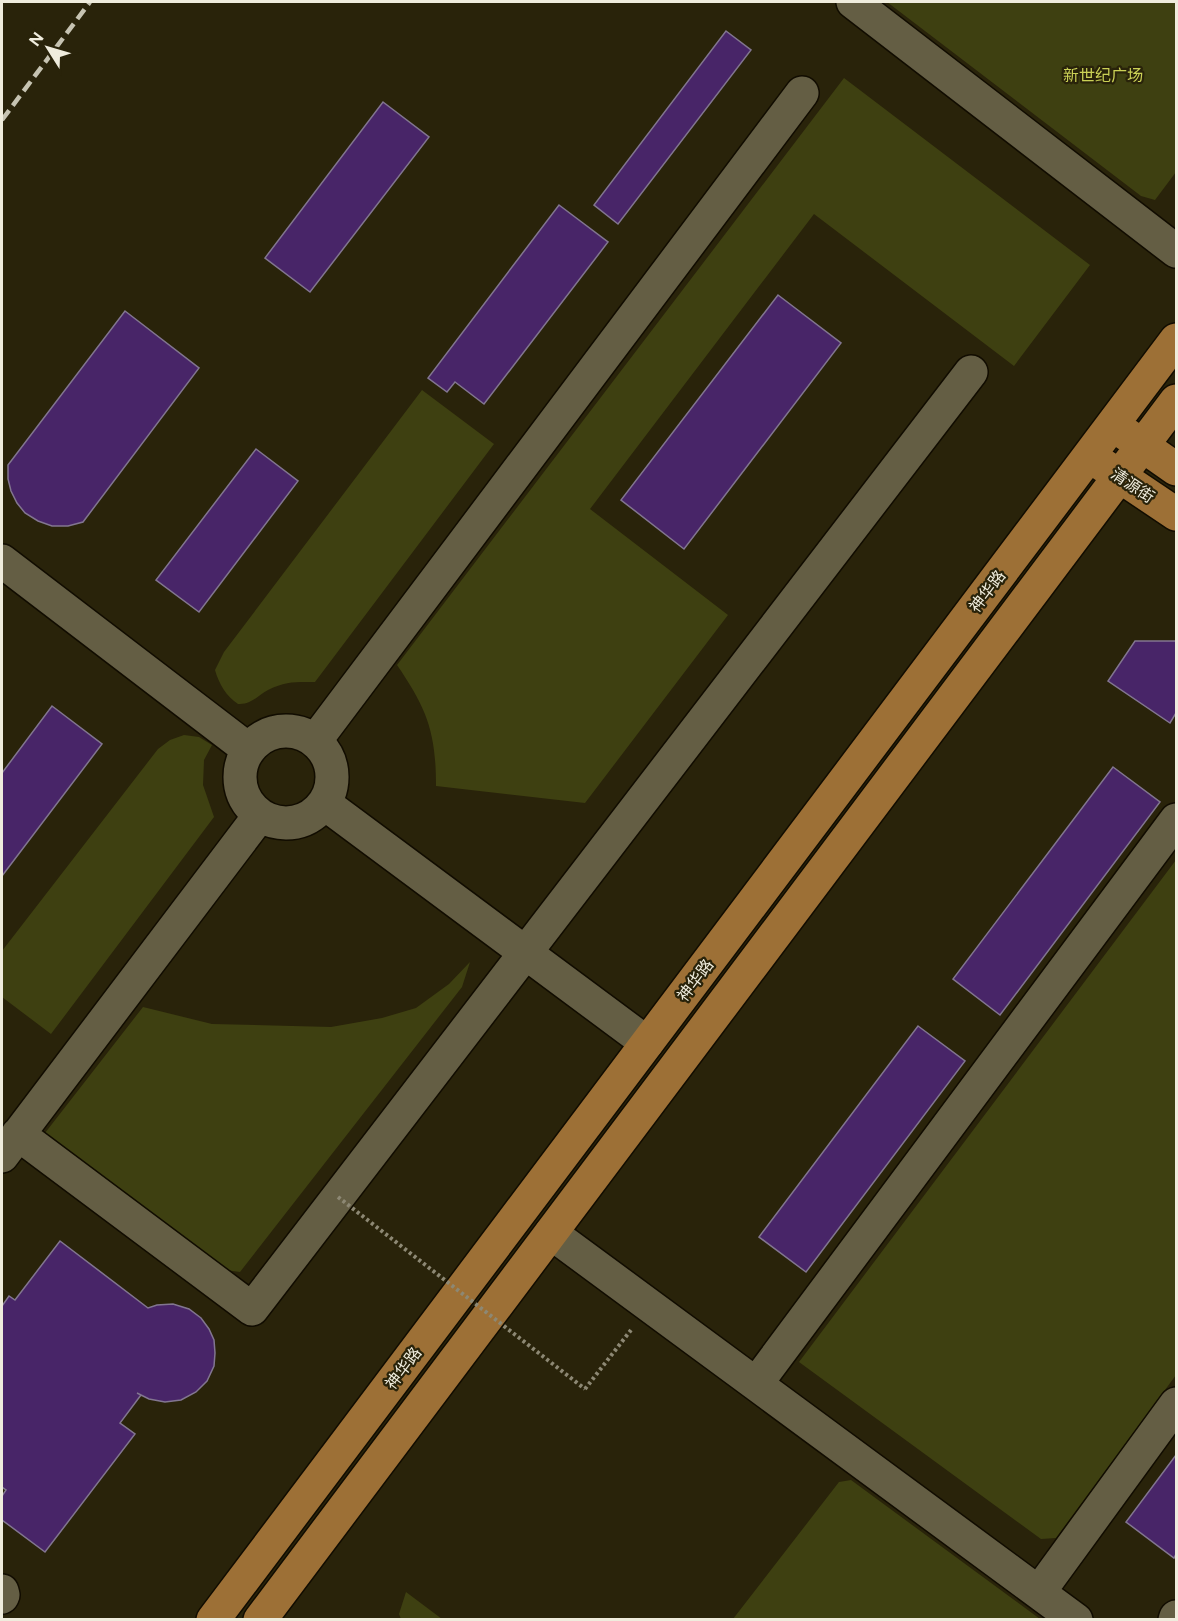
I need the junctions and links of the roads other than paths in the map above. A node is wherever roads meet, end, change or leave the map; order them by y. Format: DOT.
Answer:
graph roads {
  1 [pos="853,2"];
  2 [pos="802,93"];
  3 [pos="1176,251"];
  4 [pos="1176,340"];
  5 [pos="971,372"];
  6 [pos="1176,401"];
  7 [pos="1112,425"];
  8 [pos="1143,446"];
  9 [pos="1089,456"];
  10 [pos="1176,468"];
  11 [pos="1120,476"];
  12 [pos="1176,514"];
  13 [pos="2,561"];
  14 [pos="315,741"];
  15 [pos="249,750"];
  16 [pos="324,803"];
  17 [pos="260,815"];
  18 [pos="1176,820"];
  19 [pos="526,952"];
  20 [pos="647,1043"];
  21 [pos="10,1145"];
  22 [pos="550,1233"];
  23 [pos="756,1384"];
  24 [pos="1176,1404"];
  25 [pos="236,1590"];
  26 [pos="2,1591"];
  27 [pos="1039,1592"];
  28 [pos="2,1597"];
  29 [pos="267,1617"];
  30 [pos="213,1620"];
  31 [pos="1076,1620"];
  1 -- 3 [label="street"];
  2 -- 14 [label="street"];
  4 -- 7 [label="main road, 神华路"];
  5 -- 19 [label="street"];
  6 -- 8 [label="main road"];
  7 -- 8 [label="main road"];
  7 -- 9 [label="main road, 神华路"];
  8 -- 10 [label="main road"];
  8 -- 11 [label="main road"];
  9 -- 11 [label="main road, 清源街"];
  9 -- 20 [label="main road, 神华路"];
  11 -- 12 [label="main road, 清源街"];
  11 -- 22 [label="main road"];
  13 -- 15 [label="street"];
  14 -- 15 [label="street"];
  14 -- 16 [label="street"];
  15 -- 17 [label="street"];
  16 -- 17 [label="street"];
  16 -- 19 [label="street"];
  17 -- 21 [label="street"];
  18 -- 23 [label="street"];
  19 -- 20 [label="street"];
  19 -- 21 [label="street"];
  20 -- 25 [label="main road, 神华路"];
  22 -- 23 [label="street"];
  22 -- 29 [label="main road"];
  23 -- 27 [label="street"];
  24 -- 27 [label="street"];
  25 -- 29 [label="main road"];
  25 -- 30 [label="main road, 神华路"];
  26 -- 28 [label="street"];
  27 -- 31 [label="street"];
}
